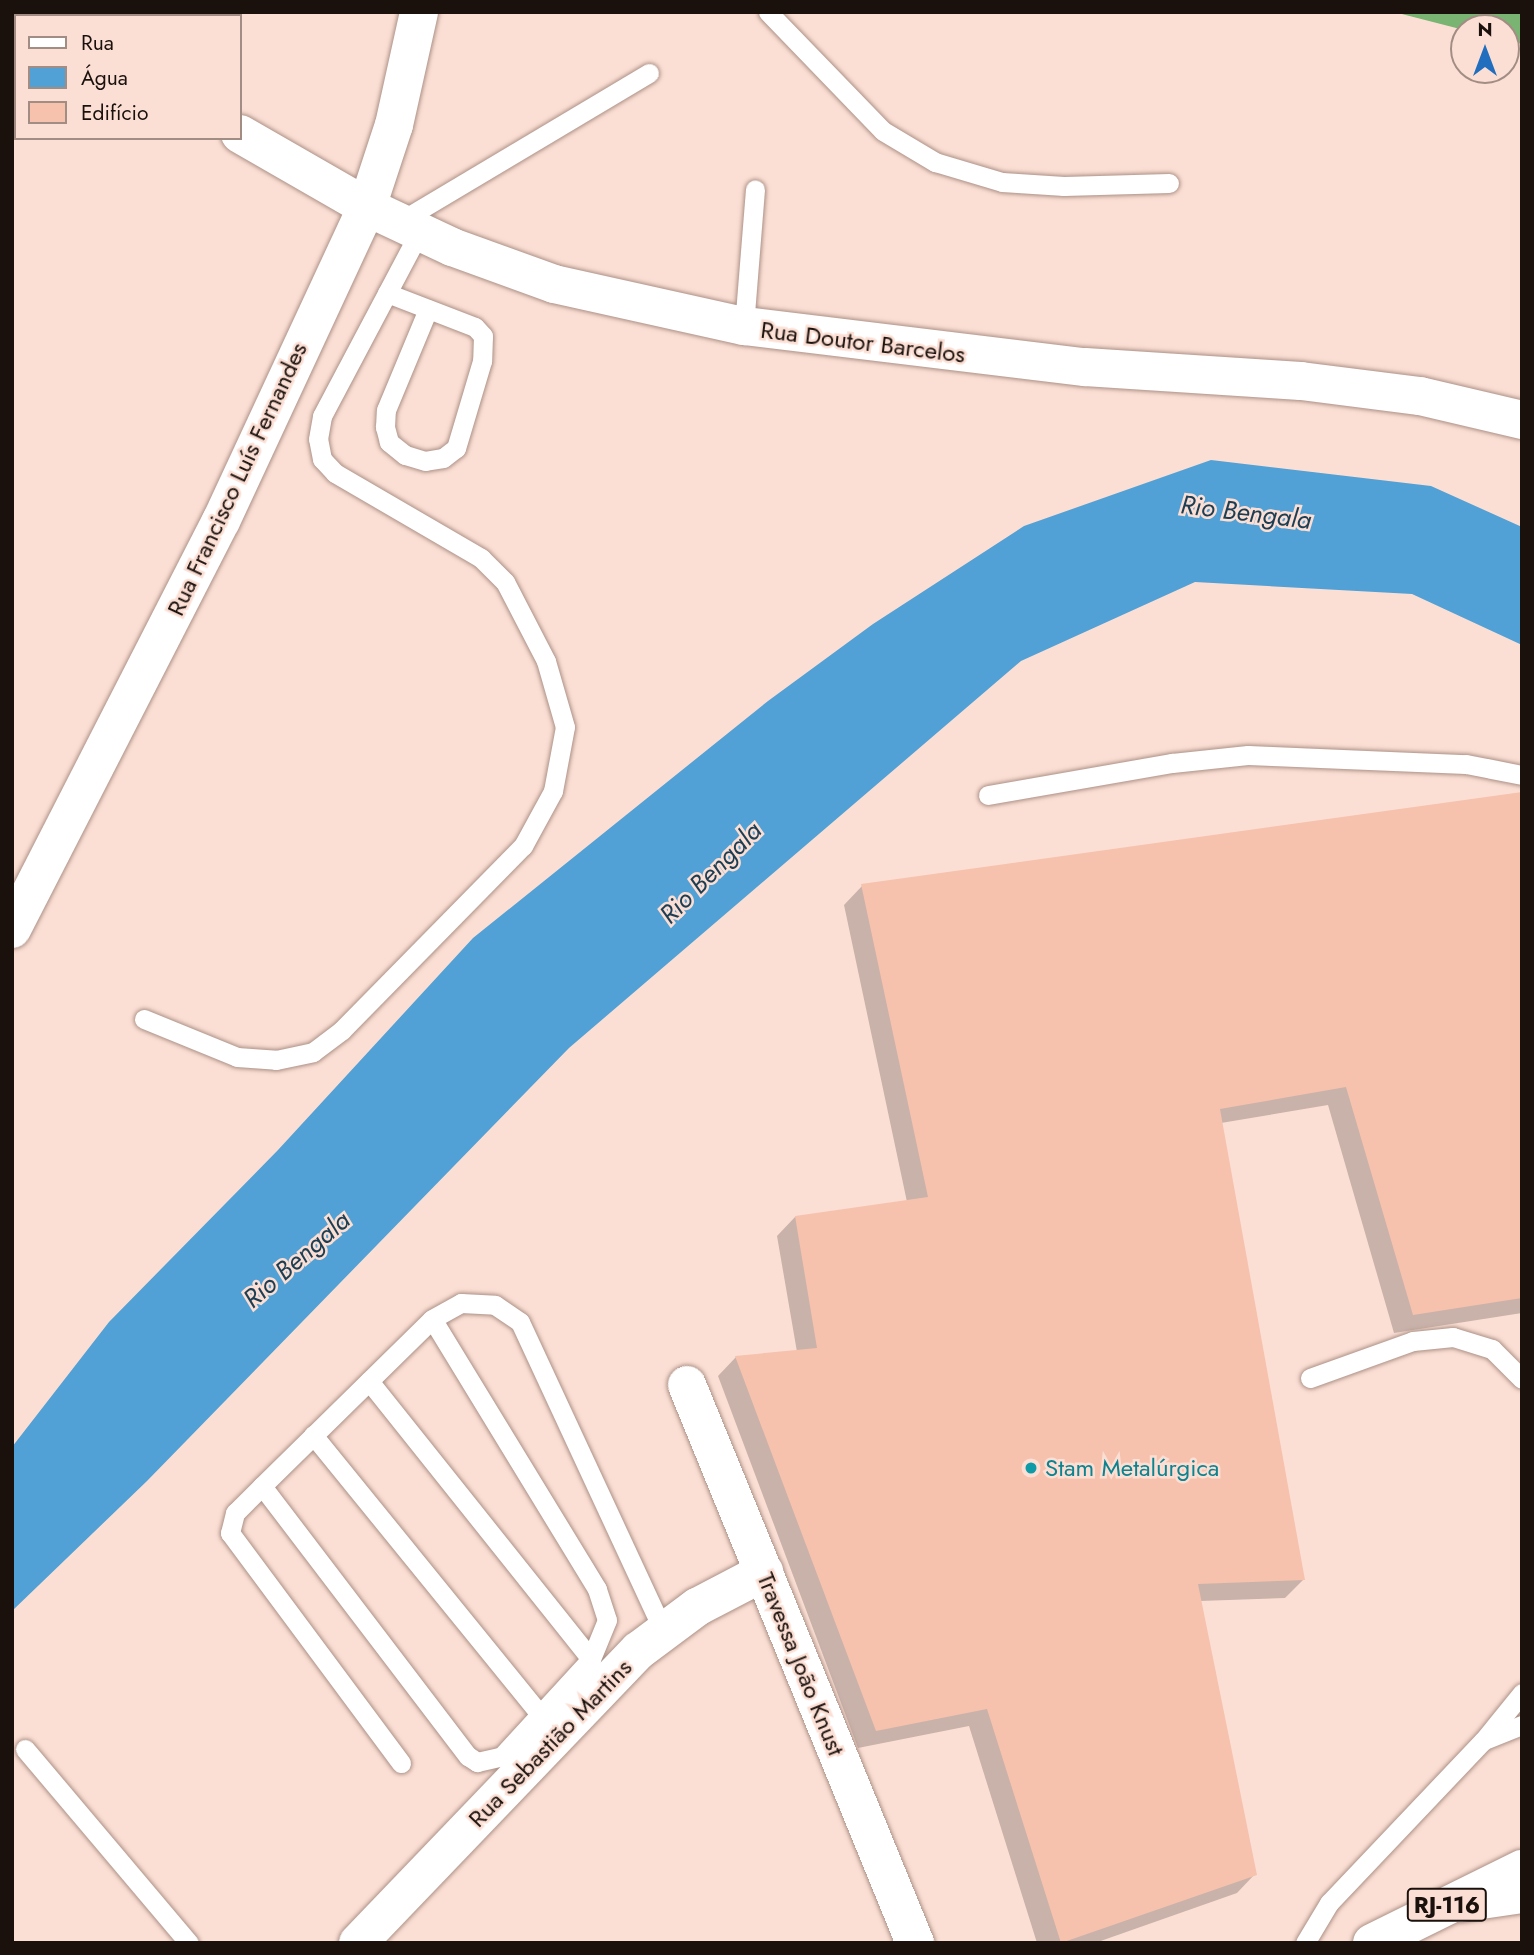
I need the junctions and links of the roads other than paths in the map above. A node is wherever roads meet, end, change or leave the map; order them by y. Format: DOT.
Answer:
graph roads {
  1 [pos="419,12"];
  2 [pos="768,12"];
  3 [pos="649,73"];
  4 [pos="242,135"];
  5 [pos="1169,183"];
  6 [pos="755,189"];
  7 [pos="395,220"];
  8 [pos="387,293"];
  9 [pos="428,309"];
  10 [pos="744,326"];
  11 [pos="1522,420"];
  12 [pos="1522,775"];
  13 [pos="988,795"];
  14 [pos="12,929"];
  15 [pos="144,1019"];
  16 [pos="432,1319"];
  17 [pos="1310,1378"];
  18 [pos="1522,1379"];
  19 [pos="369,1381"];
  20 [pos="687,1385"];
  21 [pos="313,1435"];
  22 [pos="262,1486"];
  23 [pos="764,1572"];
  24 [pos="663,1630"];
  25 [pos="591,1659"];
  26 [pos="1522,1693"];
  27 [pos="540,1714"];
  28 [pos="1522,1725"];
  29 [pos="1483,1741"];
  30 [pos="25,1749"];
  31 [pos="401,1763"];
  32 [pos="1522,1869"];
  33 [pos="1522,1894"];
  34 [pos="1448,1905"];
  35 [pos="189,1943"];
  36 [pos="358,1943"];
  37 [pos="915,1943"];
  38 [pos="1305,1943"];
  39 [pos="1372,1943"];
  1 -- 7 [label="street, Rua Francisco Luís Fernandes"];
  2 -- 5 [label="lane"];
  3 -- 7 [label="lane"];
  4 -- 7 [label="street, Rua Doutor Barcelos"];
  6 -- 10 [label="lane"];
  7 -- 8 [label="lane"];
  7 -- 10 [label="street, Rua Doutor Barcelos"];
  7 -- 14 [label="street, Rua Francisco Luís Fernandes"];
  8 -- 9 [label="lane"];
  8 -- 15 [label="lane"];
  9 -- 9 [label="lane"];
  10 -- 11 [label="street, Rua Doutor Barcelos"];
  12 -- 13 [label="lane"];
  16 -- 19 [label="lane"];
  16 -- 24 [label="lane"];
  16 -- 25 [label="lane"];
  17 -- 18 [label="lane"];
  19 -- 21 [label="lane"];
  19 -- 25 [label="lane"];
  20 -- 23 [label="street, Travessa João Knust"];
  21 -- 22 [label="lane"];
  21 -- 27 [label="lane"];
  22 -- 27 [label="lane"];
  22 -- 31 [label="lane"];
  23 -- 24 [label="street, Rua Sebastião Martins"];
  23 -- 37 [label="street, Travessa João Knust"];
  24 -- 36 [label="street, Rua Sebastião Martins"];
  25 -- 27 [label="lane"];
  26 -- 29 [label="lane"];
  28 -- 29 [label="lane"];
  29 -- 38 [label="lane"];
  30 -- 35 [label="lane"];
  32 -- 34 [label="street, RJ-116"];
  33 -- 34 [label="street"];
  34 -- 39 [label="street, RJ-116"];
}
